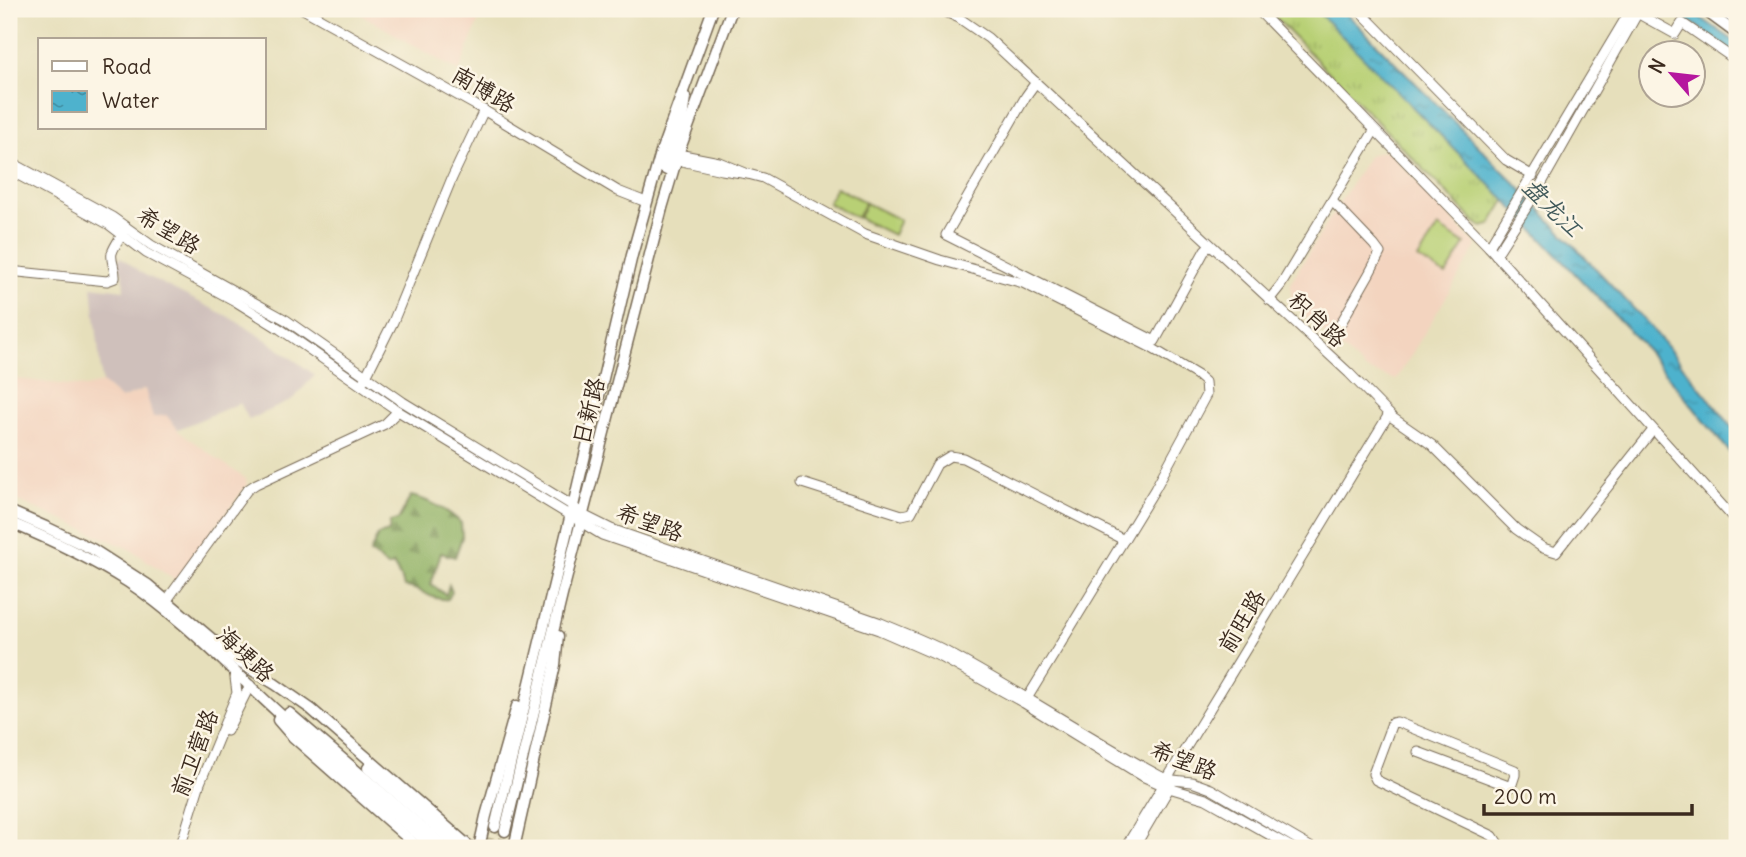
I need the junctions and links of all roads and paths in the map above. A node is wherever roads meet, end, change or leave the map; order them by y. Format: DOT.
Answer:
graph roads {
  1 [pos="303,9"];
  2 [pos="713,9"];
  3 [pos="732,9"];
  4 [pos="939,9"];
  5 [pos="1257,9"];
  6 [pos="1358,9"];
  7 [pos="1703,9"];
  8 [pos="1721,9"];
  9 [pos="1632,11"];
  10 [pos="1737,21"];
  11 [pos="1737,33"];
  12 [pos="1737,61"];
  13 [pos="689,70"];
  14 [pos="1036,82"];
  15 [pos="484,110"];
  16 [pos="1374,131"];
  17 [pos="677,159"];
  18 [pos="9,161"];
  19 [pos="9,170"];
  20 [pos="1532,178"];
  21 [pos="1332,201"];
  22 [pos="646,202"];
  23 [pos="124,231"];
  24 [pos="1209,245"];
  25 [pos="1493,251"];
  26 [pos="9,271"];
  27 [pos="1269,300"];
  28 [pos="1333,337"];
  29 [pos="366,377"];
  30 [pos="360,386"];
  31 [pos="398,411"];
  32 [pos="1391,416"];
  33 [pos="1653,430"];
  34 [pos="802,483"];
  35 [pos="9,511"];
  36 [pos="572,512"];
  37 [pos="582,519"];
  38 [pos="9,522"];
  39 [pos="1737,522"];
  40 [pos="1124,540"];
  41 [pos="562,595"];
  42 [pos="167,600"];
  43 [pos="550,603"];
  44 [pos="240,667"];
  45 [pos="250,685"];
  46 [pos="1028,697"];
  47 [pos="1419,752"];
  48 [pos="1168,783"];
  49 [pos="413,846"];
  50 [pos="180,848"];
  51 [pos="186,848"];
  52 [pos="434,848"];
  53 [pos="446,848"];
  54 [pos="461,848"];
  55 [pos="471,848"];
  56 [pos="479,848"];
  57 [pos="514,848"];
  58 [pos="1125,848"];
  59 [pos="1134,848"];
  60 [pos="1293,848"];
  61 [pos="1312,848"];
  62 [pos="1499,848"];
  1 -- 15 [label="street, 南博路"];
  2 -- 13 [label="main road, 日新路"];
  3 -- 17 [label="main road, 日新路"];
  4 -- 14 [label="street, 积肖路"];
  5 -- 16 [label="street"];
  6 -- 20 [label="street"];
  7 -- 11 [label="main road"];
  8 -- 10 [label="main road"];
  9 -- 12 [label="street"];
  9 -- 20 [label="street"];
  9 -- 25 [label="street"];
  13 -- 17 [label="main road"];
  13 -- 22 [label="main road, 日新路"];
  14 -- 24 [label="street, 积肖路"];
  14 -- 24 [label="street"];
  15 -- 22 [label="street, 南博路"];
  15 -- 29 [label="street"];
  16 -- 21 [label="street"];
  16 -- 25 [label="street"];
  17 -- 37 [label="main road, 日新路"];
  17 -- 40 [label="street"];
  18 -- 23 [label="street, 希望路"];
  19 -- 23 [label="street, 希望路"];
  20 -- 25 [label="street"];
  21 -- 27 [label="street"];
  21 -- 28 [label="street"];
  22 -- 36 [label="main road, 日新路"];
  23 -- 26 [label="street"];
  23 -- 29 [label="street, 希望路"];
  23 -- 30 [label="street, 希望路"];
  24 -- 27 [label="street, 积肖路"];
  25 -- 33 [label="street"];
  27 -- 32 [label="street, 积肖路"];
  29 -- 30 [label="street"];
  29 -- 36 [label="street, 希望路"];
  30 -- 31 [label="street, 希望路"];
  31 -- 36 [label="street, 希望路"];
  31 -- 42 [label="street"];
  32 -- 33 [label="street, 积肖路"];
  32 -- 48 [label="street, 前旺路"];
  33 -- 39 [label="street"];
  34 -- 40 [label="street"];
  35 -- 42 [label="main road, 海埂路"];
  36 -- 37 [label="street, 希望路"];
  36 -- 43 [label="main road, 日新路"];
  37 -- 41 [label="main road, 日新路"];
  37 -- 46 [label="street, 希望路"];
  37 -- 48 [label="street, 希望路"];
  38 -- 44 [label="main road, 海埂路"];
  40 -- 46 [label="street"];
  41 -- 43 [label="main road, 日新路"];
  41 -- 57 [label="main road"];
  42 -- 44 [label="main road, 海埂路"];
  43 -- 56 [label="main road, 日新路"];
  44 -- 45 [label="main road, 海埂路"];
  44 -- 50 [label="street, 前卫营路"];
  44 -- 54 [label="main road, 海埂路"];
  44 -- 55 [label="main road"];
  45 -- 49 [label="main road"];
  45 -- 51 [label="street, 前卫营路"];
  45 -- 52 [label="main road, 海埂路"];
  45 -- 53 [label="main road"];
  46 -- 48 [label="street, 希望路"];
  47 -- 62 [label="street"];
  48 -- 58 [label="street, 前旺路"];
  48 -- 59 [label="street, 前旺路"];
  48 -- 60 [label="street, 希望路"];
  48 -- 61 [label="street, 希望路"];
}
